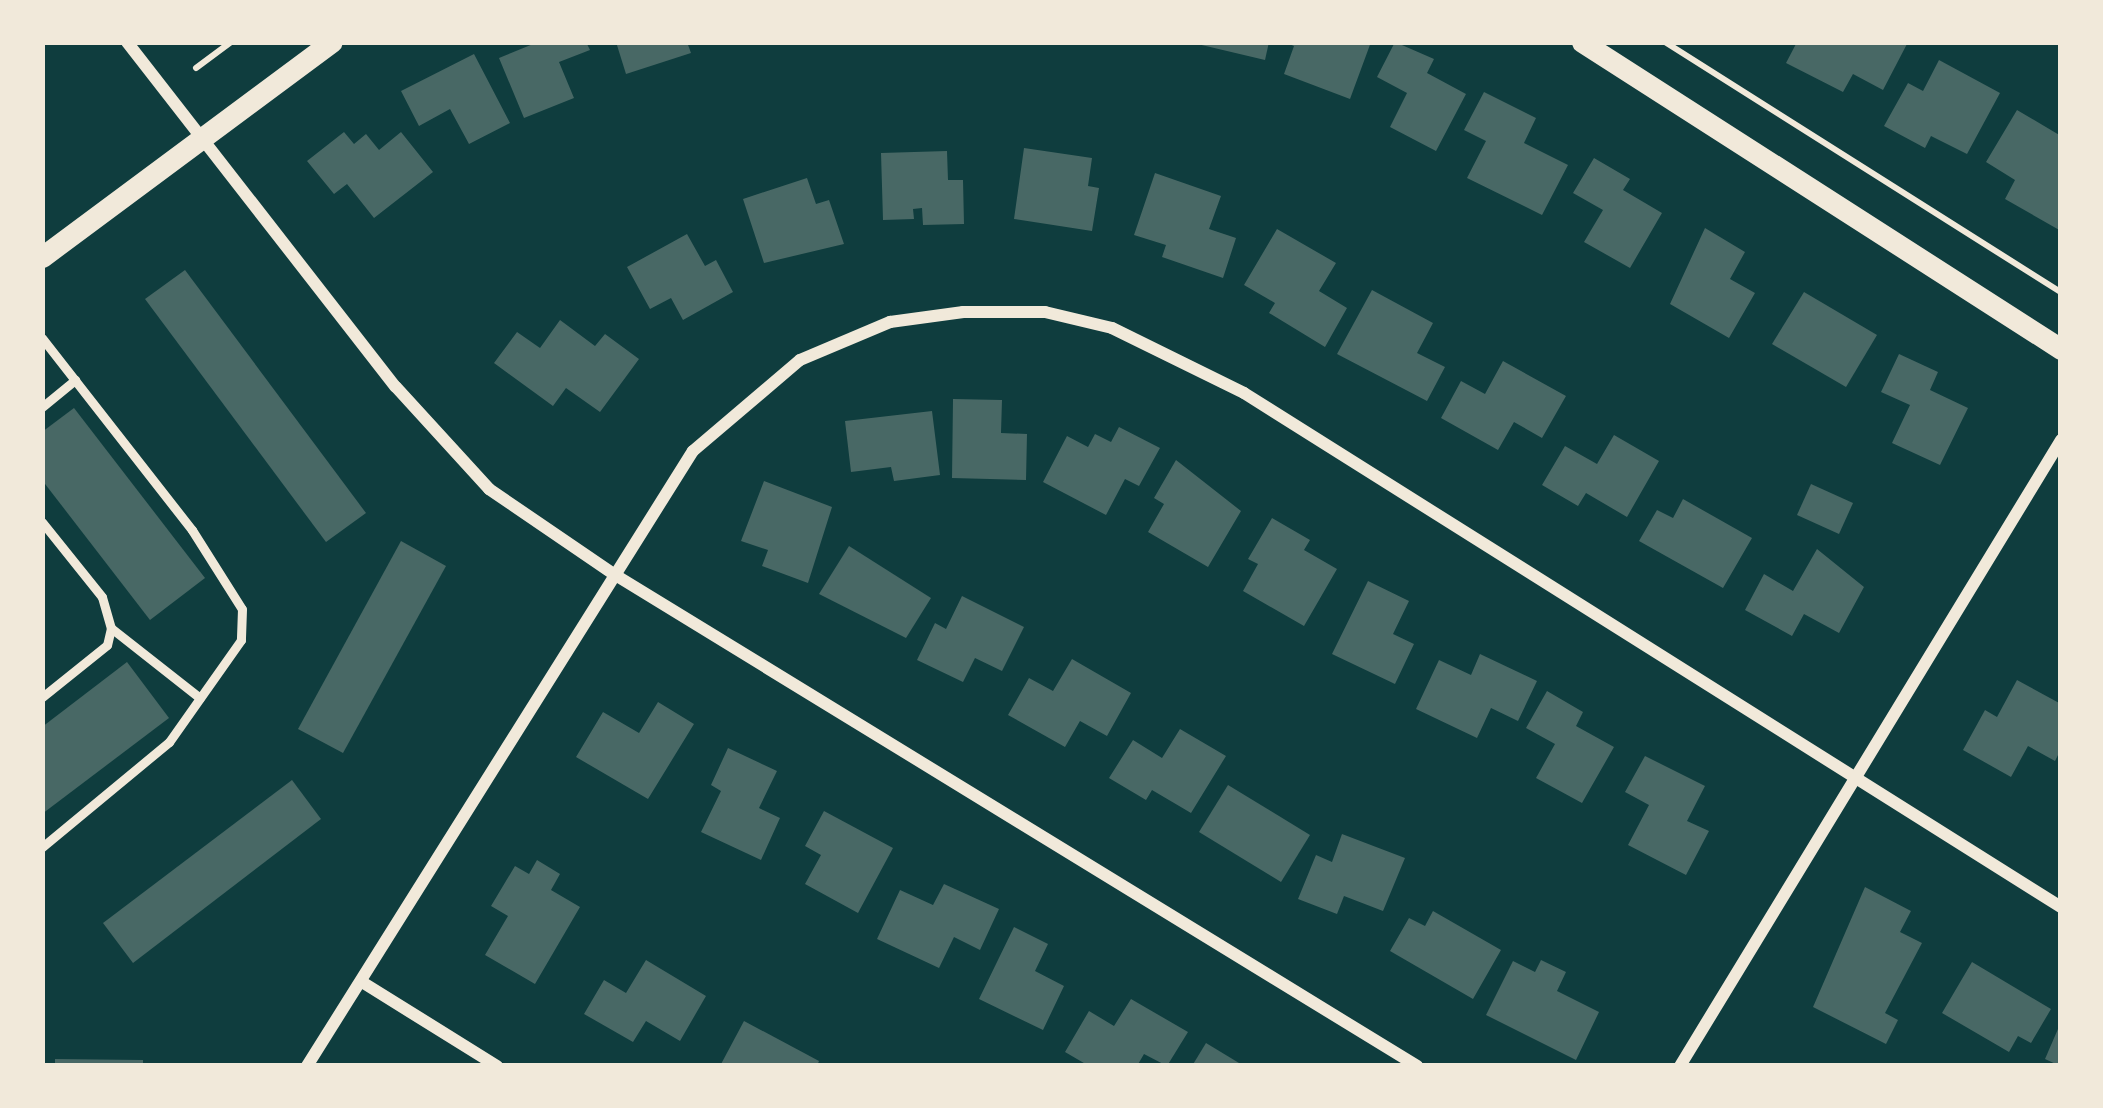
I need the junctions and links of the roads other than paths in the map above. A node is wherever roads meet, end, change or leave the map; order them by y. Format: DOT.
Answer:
graph roads {
  1 [pos="127,42"];
  2 [pos="332,42"];
  3 [pos="1582,42"];
  4 [pos="203,137"];
  5 [pos="42,257"];
  6 [pos="42,338"];
  7 [pos="2061,350"];
  8 [pos="75,380"];
  9 [pos="42,407"];
  10 [pos="2061,440"];
  11 [pos="42,522"];
  12 [pos="612,573"];
  13 [pos="111,628"];
  14 [pos="42,697"];
  15 [pos="200,698"];
  16 [pos="1856,784"];
  17 [pos="42,847"];
  18 [pos="2061,908"];
  19 [pos="362,982"];
  20 [pos="307,1066"];
  21 [pos="497,1066"];
  22 [pos="1418,1066"];
  23 [pos="1680,1066"];
  1 -- 4 [label="street"];
  2 -- 4 [label="street"];
  3 -- 7 [label="street"];
  4 -- 5 [label="street"];
  4 -- 12 [label="street"];
  6 -- 8 [label="lane"];
  8 -- 9 [label="lane"];
  8 -- 15 [label="lane"];
  10 -- 16 [label="street"];
  11 -- 13 [label="lane"];
  12 -- 16 [label="street"];
  12 -- 19 [label="street"];
  12 -- 22 [label="street"];
  13 -- 14 [label="lane"];
  13 -- 15 [label="lane"];
  15 -- 17 [label="lane"];
  16 -- 18 [label="street"];
  16 -- 23 [label="street"];
  19 -- 20 [label="street"];
  19 -- 21 [label="street"];
}
